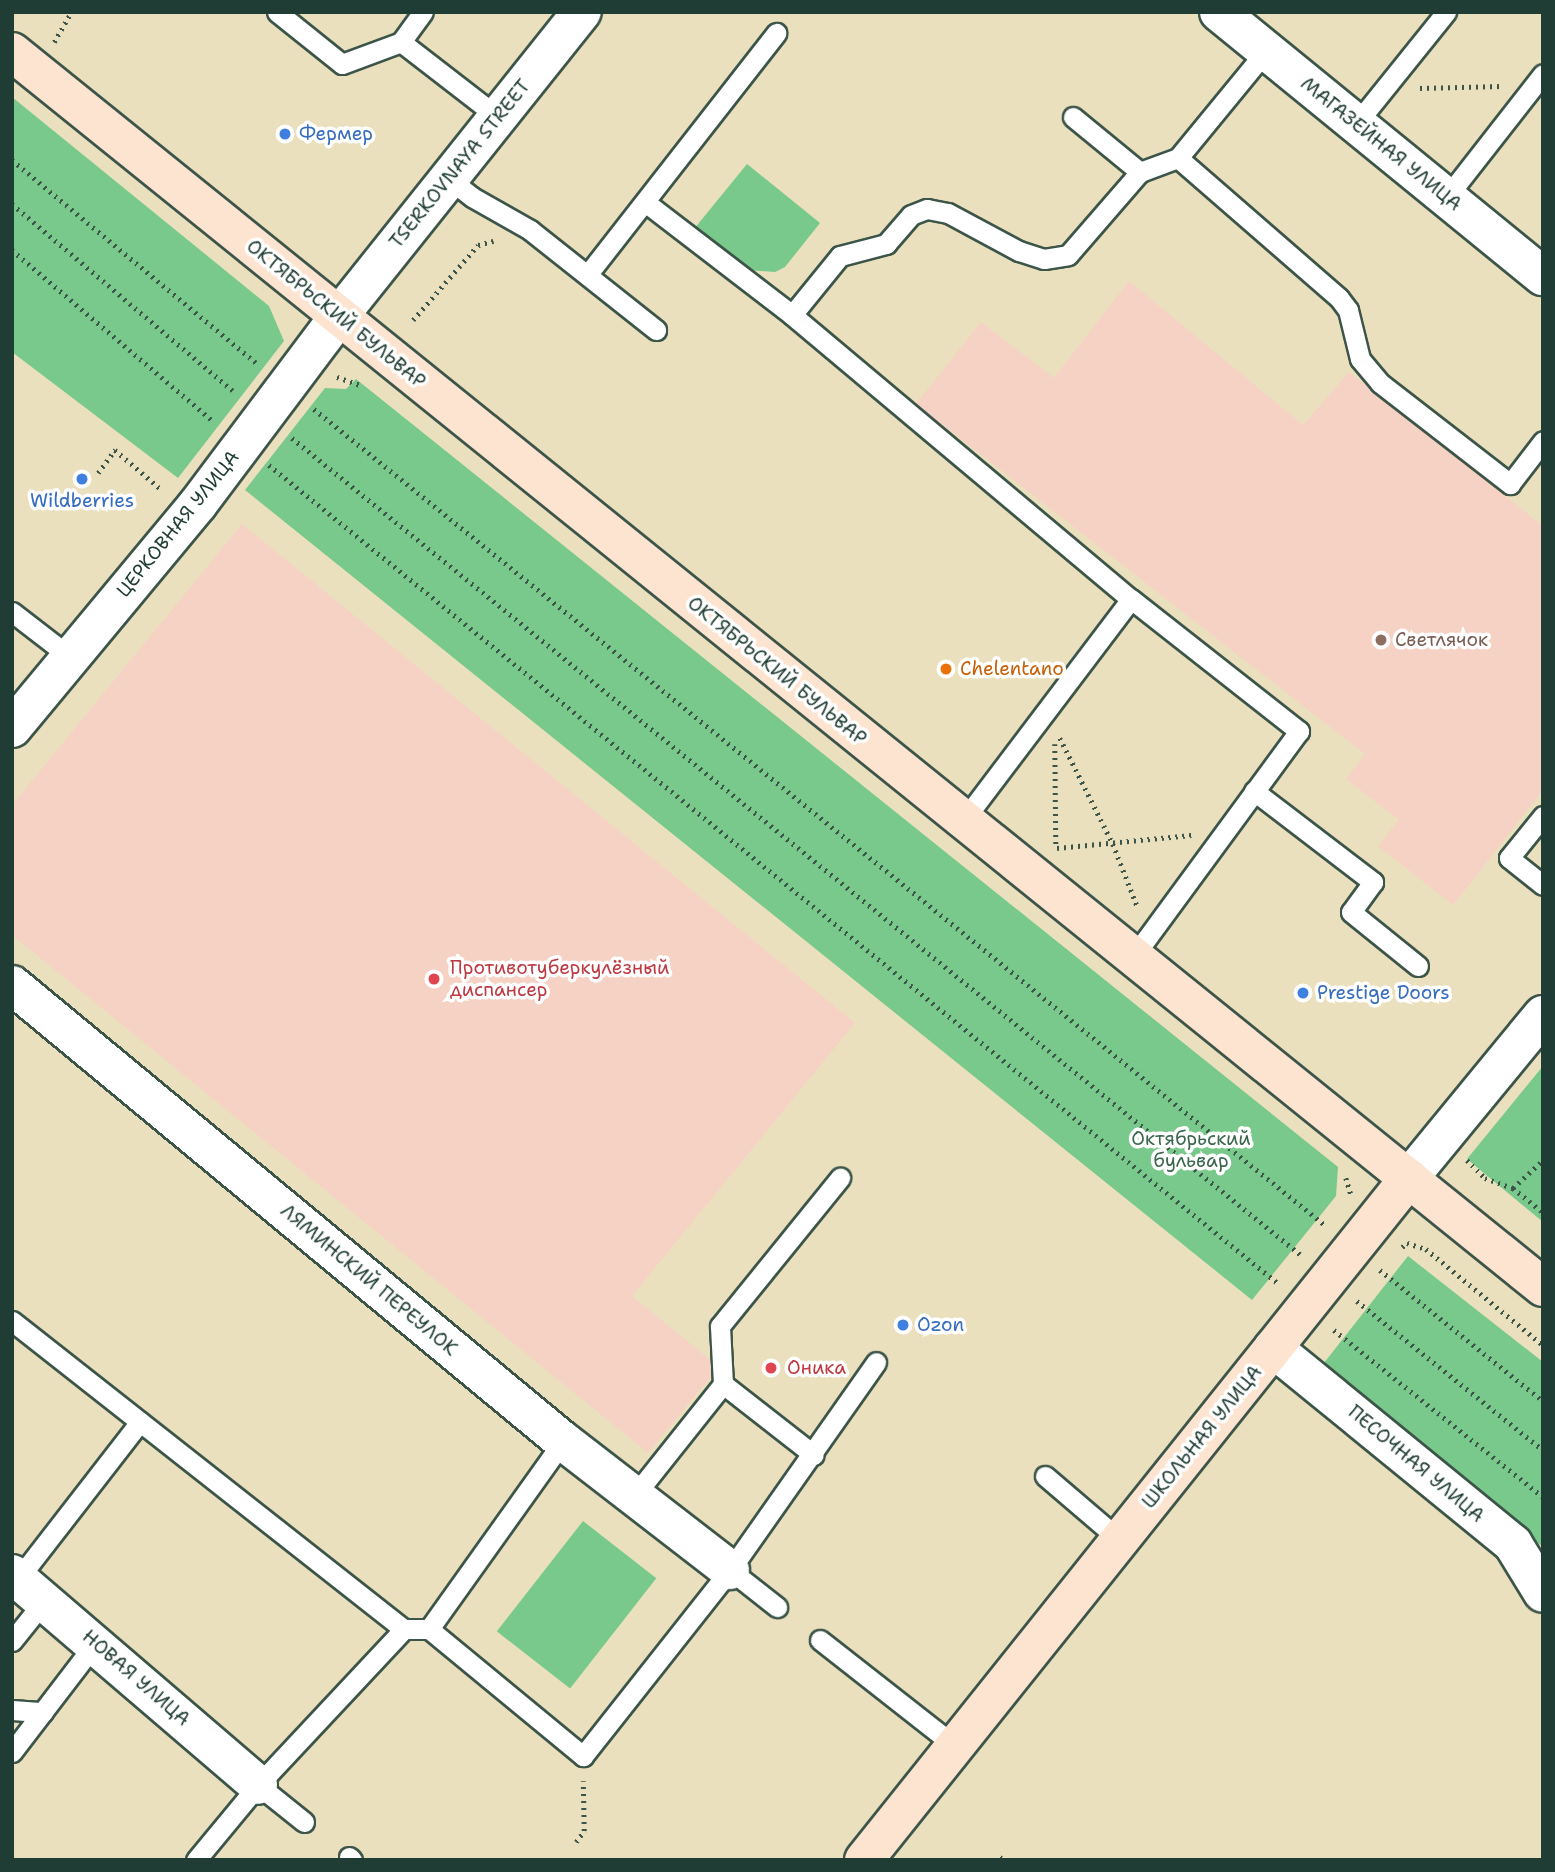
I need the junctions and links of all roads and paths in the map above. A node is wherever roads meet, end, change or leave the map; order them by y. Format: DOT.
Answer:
graph roads {
  1 [pos="71,12"];
  2 [pos="278,12"];
  3 [pos="423,12"];
  4 [pos="582,12"];
  5 [pos="1446,12"];
  6 [pos="1233,17"];
  7 [pos="776,33"];
  8 [pos="401,42"];
  9 [pos="51,46"];
  10 [pos="1266,51"];
  11 [pos="12,52"];
  12 [pos="1539,80"];
  13 [pos="1384,89"];
  14 [pos="498,117"];
  15 [pos="1073,117"];
  16 [pos="1356,124"];
  17 [pos="1178,158"];
  18 [pos="12,160"];
  19 [pos="1140,172"];
  20 [pos="449,179"];
  21 [pos="1446,198"];
  22 [pos="645,202"];
  23 [pos="12,204"];
  24 [pos="499,239"];
  25 [pos="12,250"];
  26 [pos="588,274"];
  27 [pos="1543,276"];
  28 [pos="792,315"];
  29 [pos="339,316"];
  30 [pos="414,320"];
  31 [pos="656,330"];
  32 [pos="268,372"];
  33 [pos="346,376"];
  34 [pos="360,385"];
  35 [pos="243,399"];
  36 [pos="306,402"];
  37 [pos="223,429"];
  38 [pos="284,431"];
  39 [pos="1543,441"];
  40 [pos="261,458"];
  41 [pos="97,473"];
  42 [pos="171,497"];
  43 [pos="1131,598"];
  44 [pos="12,612"];
  45 [pos="69,656"];
  46 [pos="12,728"];
  47 [pos="1254,791"];
  48 [pos="1543,816"];
  49 [pos="963,821"];
  50 [pos="1205,833"];
  51 [pos="1113,844"];
  52 [pos="1056,848"];
  53 [pos="1050,857"];
  54 [pos="1543,885"];
  55 [pos="1140,946"];
  56 [pos="1418,966"];
  57 [pos="12,985"];
  58 [pos="1543,1015"];
  59 [pos="1463,1156"];
  60 [pos="1543,1160"];
  61 [pos="840,1178"];
  62 [pos="1409,1178"];
  63 [pos="1513,1188"];
  64 [pos="1543,1212"];
  65 [pos="1332,1231"];
  66 [pos="1396,1250"];
  67 [pos="1308,1261"];
  68 [pos="1377,1268"];
  69 [pos="1543,1287"];
  70 [pos="1286,1289"];
  71 [pos="1353,1298"];
  72 [pos="12,1321"];
  73 [pos="1330,1327"];
  74 [pos="1543,1345"];
  75 [pos="1273,1348"];
  76 [pos="876,1362"];
  77 [pos="723,1384"];
  78 [pos="1543,1401"];
  79 [pos="140,1422"];
  80 [pos="563,1441"];
  81 [pos="1543,1450"];
  82 [pos="814,1455"];
  83 [pos="1045,1476"];
  84 [pos="634,1496"];
  85 [pos="1543,1497"];
  86 [pos="1120,1540"];
  87 [pos="730,1570"];
  88 [pos="25,1585"];
  89 [pos="1543,1593"];
  90 [pos="777,1607"];
  91 [pos="404,1629"];
  92 [pos="429,1629"];
  93 [pos="820,1640"];
  94 [pos="12,1641"];
  95 [pos="96,1642"];
  96 [pos="12,1710"];
  97 [pos="43,1712"];
  98 [pos="955,1746"];
  99 [pos="12,1752"];
  100 [pos="583,1756"];
  101 [pos="258,1784"];
  102 [pos="304,1822"];
  103 [pos="576,1842"];
  104 [pos="196,1860"];
  105 [pos="864,1860"];
  1 -- 9 [label="path"];
  2 -- 8 [label="lane"];
  3 -- 8 [label="lane"];
  4 -- 14 [label="street, TSERKOVNAYA STREET"];
  5 -- 13 [label="lane"];
  6 -- 10 [label="street, МАГАЗЕЙНАЯ УЛИЦА"];
  7 -- 22 [label="lane"];
  8 -- 14 [label="lane"];
  10 -- 16 [label="street, МАГАЗЕЙНАЯ УЛИЦА"];
  10 -- 17 [label="lane"];
  11 -- 29 [label="main road, ОКТЯБРЬСКИЙ БУЛЬВАР"];
  12 -- 13 [label="path"];
  12 -- 21 [label="lane"];
  13 -- 16 [label="lane"];
  14 -- 20 [label="street, TSERKOVNAYA STREET"];
  15 -- 19 [label="lane"];
  16 -- 21 [label="street, МАГАЗЕЙНАЯ УЛИЦА"];
  17 -- 19 [label="lane"];
  17 -- 39 [label="lane"];
  18 -- 32 [label="path"];
  19 -- 28 [label="lane"];
  20 -- 26 [label="lane"];
  20 -- 29 [label="street, TSERKOVNAYA STREET"];
  21 -- 27 [label="street, МАГАЗЕЙНАЯ УЛИЦА"];
  22 -- 26 [label="lane"];
  22 -- 28 [label="lane"];
  23 -- 35 [label="path"];
  24 -- 30 [label="path"];
  25 -- 37 [label="path"];
  26 -- 31 [label="lane"];
  28 -- 43 [label="lane"];
  29 -- 45 [label="street, ЦЕРКОВНАЯ УЛИЦА"];
  29 -- 49 [label="main road, ОКТЯБРЬСКИЙ БУЛЬВАР"];
  33 -- 34 [label="path"];
  36 -- 65 [label="path"];
  38 -- 67 [label="path"];
  40 -- 70 [label="path"];
  41 -- 42 [label="path"];
  43 -- 47 [label="lane"];
  43 -- 49 [label="lane"];
  44 -- 45 [label="lane"];
  45 -- 46 [label="street, ЦЕРКОВНАЯ УЛИЦА"];
  47 -- 55 [label="lane"];
  47 -- 56 [label="lane"];
  48 -- 54 [label="lane"];
  49 -- 55 [label="main road, ОКТЯБРЬСКИЙ БУЛЬВАР"];
  50 -- 51 [label="path"];
  51 -- 52 [label="path"];
  51 -- 52 [label="path"];
  51 -- 55 [label="path"];
  52 -- 53 [label="path"];
  55 -- 62 [label="main road, ОКТЯБРЬСКИЙ БУЛЬВАР"];
  57 -- 80 [label="street, ЛЯМИНСКИЙ ПЕРЕУЛОК"];
  58 -- 62 [label="street, ШКОЛЬНАЯ УЛИЦА"];
  59 -- 63 [label="path"];
  60 -- 63 [label="path"];
  61 -- 77 [label="lane"];
  62 -- 69 [label="main road, ОКТЯБРЬСКИЙ БУЛЬВАР"];
  62 -- 75 [label="main road, ШКОЛЬНАЯ УЛИЦА"];
  63 -- 64 [label="path"];
  66 -- 74 [label="path"];
  68 -- 78 [label="path"];
  71 -- 81 [label="path"];
  72 -- 79 [label="lane"];
  73 -- 85 [label="path"];
  75 -- 86 [label="main road, ШКОЛЬНАЯ УЛИЦА"];
  75 -- 89 [label="street, ПЕСОЧНАЯ УЛИЦА"];
  76 -- 82 [label="lane"];
  77 -- 82 [label="lane"];
  77 -- 84 [label="lane"];
  79 -- 88 [label="lane"];
  79 -- 91 [label="lane"];
  80 -- 84 [label="street, ЛЯМИНСКИЙ ПЕРЕУЛОК"];
  80 -- 92 [label="lane"];
  82 -- 87 [label="lane"];
  83 -- 86 [label="lane"];
  84 -- 87 [label="street, ЛЯМИНСКИЙ ПЕРЕУЛОК"];
  86 -- 98 [label="main road, ШКОЛЬНАЯ УЛИЦА"];
  87 -- 90 [label="lane"];
  87 -- 100 [label="lane"];
  88 -- 94 [label="lane"];
  88 -- 95 [label="street, НОВАЯ УЛИЦА"];
  91 -- 92 [label="lane"];
  91 -- 101 [label="lane"];
  92 -- 100 [label="lane"];
  93 -- 98 [label="lane"];
  95 -- 97 [label="lane"];
  95 -- 101 [label="street, НОВАЯ УЛИЦА"];
  96 -- 97 [label="lane"];
  97 -- 99 [label="lane"];
  98 -- 105 [label="main road, ШКОЛЬНАЯ УЛИЦА"];
  100 -- 103 [label="path"];
  101 -- 102 [label="lane"];
  101 -- 104 [label="lane"];
}
